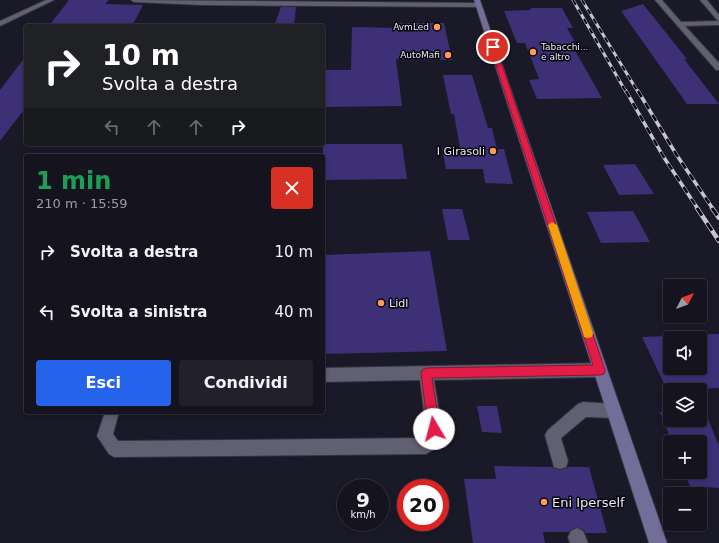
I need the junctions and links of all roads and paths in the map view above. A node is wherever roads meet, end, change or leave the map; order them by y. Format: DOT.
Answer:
graph roads {
  1 [pos="51,0"];
  2 [pos="134,0"];
  3 [pos="658,0"];
  4 [pos="703,0"];
  5 [pos="316,2"];
  6 [pos="478,3"];
  7 [pos="719,19"];
  8 [pos="719,23"];
  9 [pos="0,24"];
  10 [pos="681,24"];
  11 [pos="719,68"];
  12 [pos="600,370"];
  13 [pos="426,373"];
  14 [pos="325,375"];
  15 [pos="614,412"];
  16 [pos="111,414"];
  17 [pos="560,461"];
  18 [pos="658,543"];
  1 -- 9 [label="street"];
  2 -- 5 [label="street"];
  3 -- 10 [label="street"];
  4 -- 7 [label="street"];
  5 -- 6 [label="street"];
  6 -- 12 [label="main road"];
  8 -- 10 [label="street"];
  10 -- 11 [label="street"];
  12 -- 13 [label="street"];
  12 -- 15 [label="main road"];
  13 -- 14 [label="street"];
  13 -- 16 [label="street"];
  15 -- 17 [label="street"];
  15 -- 18 [label="main road"];
}
